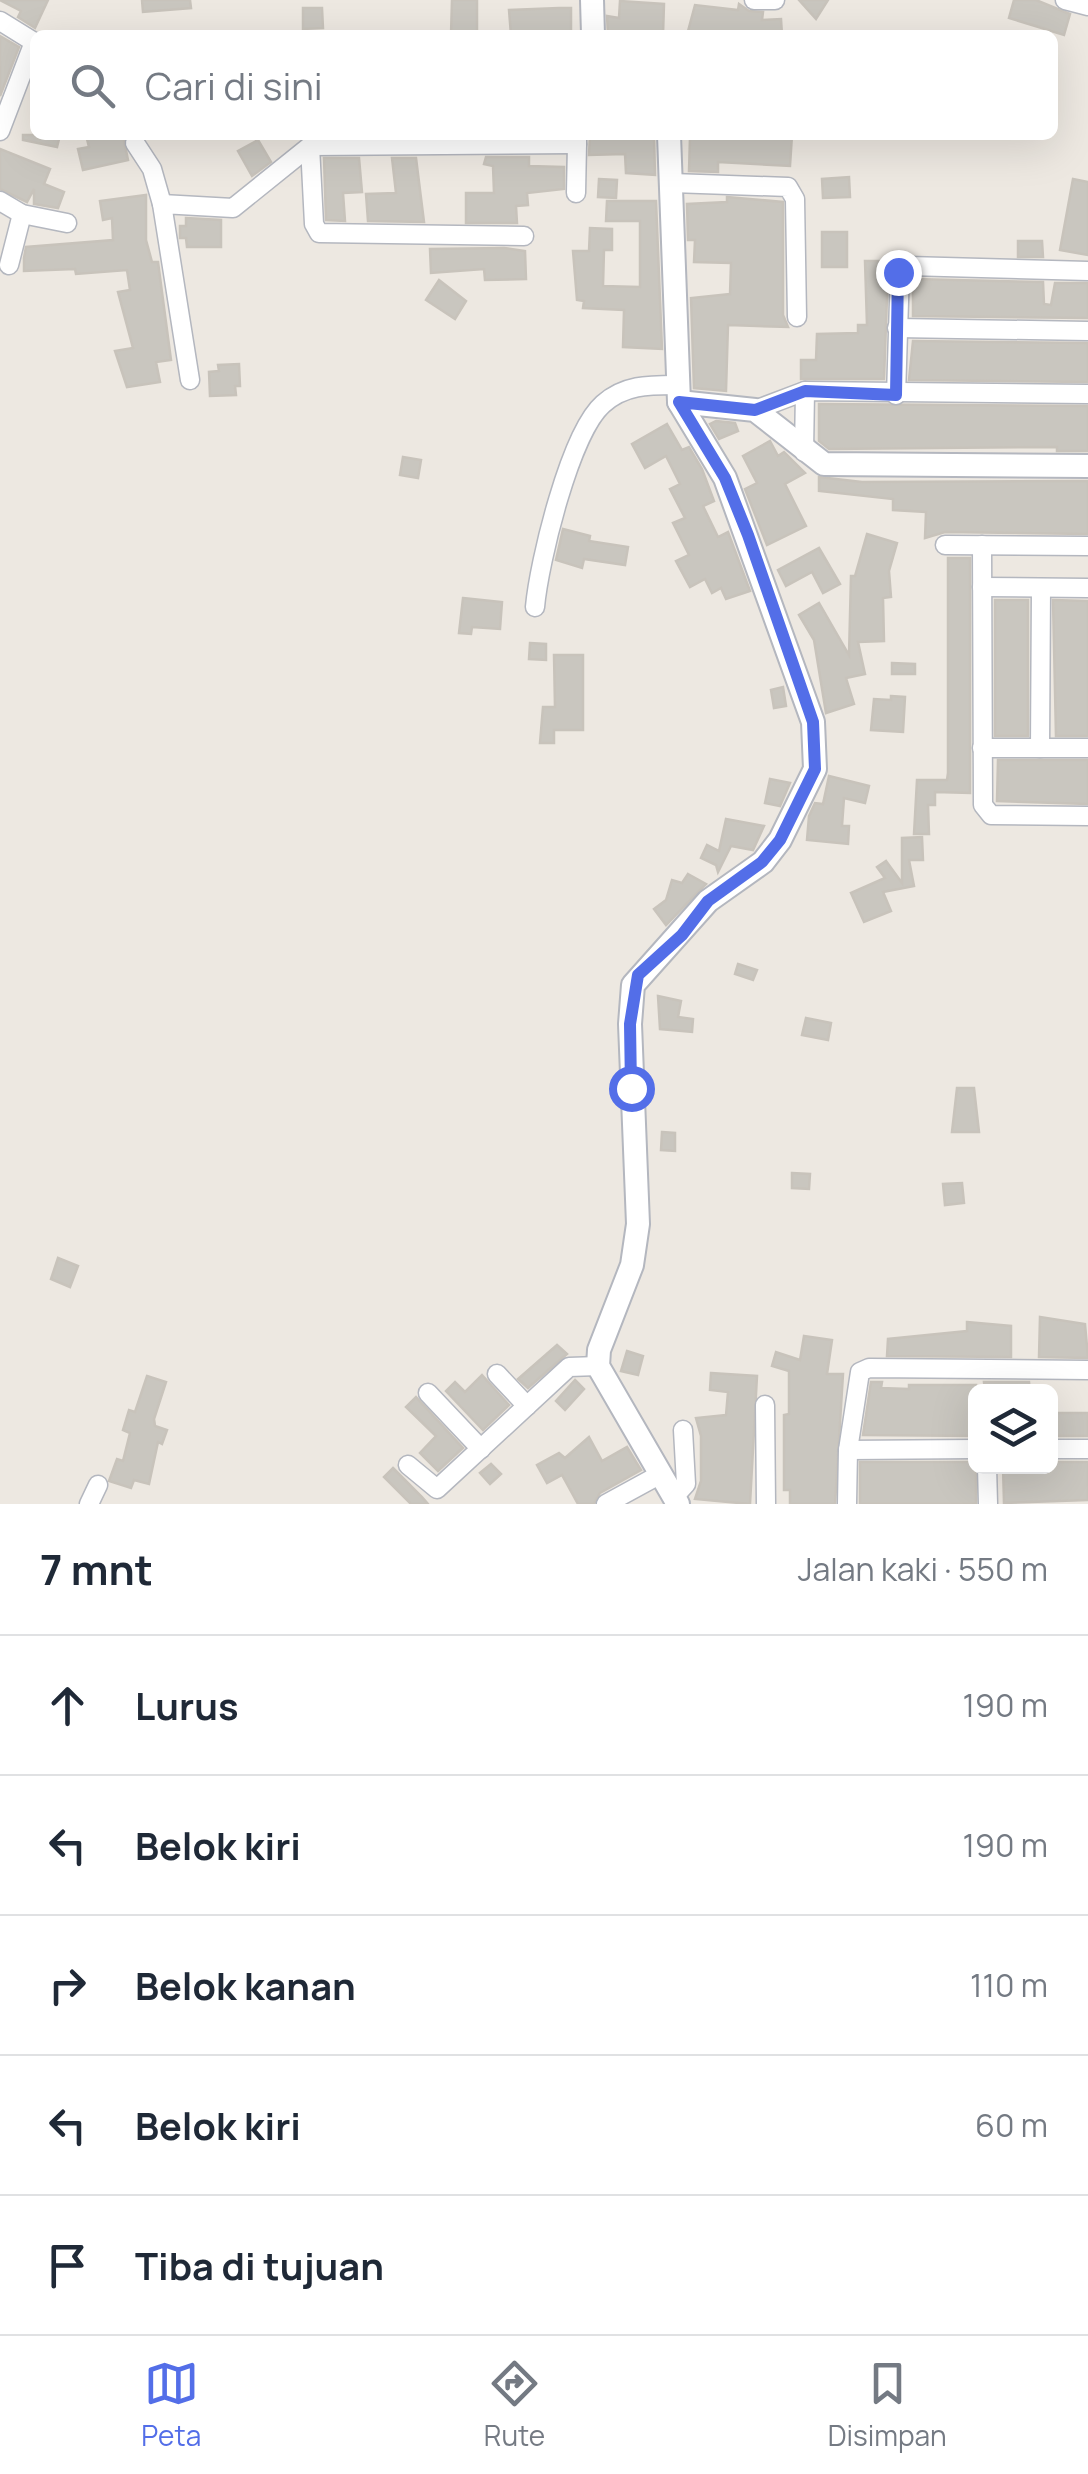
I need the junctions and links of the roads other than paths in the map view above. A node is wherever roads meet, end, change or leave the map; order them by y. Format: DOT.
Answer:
graph roads {
  1 [pos="592,0"];
  2 [pos="754,0"];
  3 [pos="775,0"];
  4 [pos="1065,0"];
  5 [pos="1088,6"];
  6 [pos="0,21"];
  7 [pos="593,30"];
  8 [pos="30,40"];
  9 [pos="30,52"];
  10 [pos="0,131"];
  11 [pos="577,140"];
  12 [pos="669,140"];
  13 [pos="134,143"];
  14 [pos="310,146"];
  15 [pos="672,184"];
  16 [pos="576,193"];
  17 [pos="0,201"];
  18 [pos="162,204"];
  19 [pos="22,214"];
  20 [pos="66,223"];
  21 [pos="524,236"];
  22 [pos="9,265"];
  23 [pos="1088,271"];
  24 [pos="797,317"];
  25 [pos="897,328"];
  26 [pos="1088,331"];
  27 [pos="190,380"];
  28 [pos="805,391"];
  29 [pos="677,393"];
  30 [pos="1088,394"];
  31 [pos="896,395"];
  32 [pos="755,410"];
  33 [pos="804,452"];
  34 [pos="1088,466"];
  35 [pos="944,545"];
  36 [pos="982,545"];
  37 [pos="1088,546"];
  38 [pos="982,588"];
  39 [pos="1040,588"];
  40 [pos="1088,588"];
  41 [pos="535,606"];
  42 [pos="982,748"];
  43 [pos="1040,748"];
  44 [pos="1088,748"];
  45 [pos="1088,816"];
  46 [pos="598,1366"];
  47 [pos="1088,1370"];
  48 [pos="498,1374"];
  49 [pos="428,1393"];
  50 [pos="764,1405"];
  51 [pos="527,1406"];
  52 [pos="683,1430"];
  53 [pos="1088,1448"];
  54 [pos="481,1449"];
  55 [pos="968,1449"];
  56 [pos="1058,1449"];
  57 [pos="848,1450"];
  58 [pos="408,1465"];
  59 [pos="988,1474"];
  60 [pos="660,1475"];
  61 [pos="98,1485"];
  62 [pos="676,1501"];
  63 [pos="89,1504"];
  64 [pos="606,1504"];
  65 [pos="766,1504"];
  66 [pos="846,1504"];
  67 [pos="988,1504"];
  1 -- 7 [label="street"];
  2 -- 3 [label="street"];
  4 -- 5 [label="street"];
  6 -- 8 [label="street"];
  9 -- 10 [label="street"];
  11 -- 14 [label="street"];
  11 -- 16 [label="street"];
  12 -- 15 [label="street"];
  13 -- 18 [label="street"];
  14 -- 18 [label="street"];
  14 -- 21 [label="street"];
  15 -- 24 [label="street"];
  15 -- 29 [label="street"];
  17 -- 19 [label="street"];
  18 -- 27 [label="street"];
  19 -- 20 [label="street"];
  19 -- 22 [label="street"];
  23 -- 25 [label="street"];
  25 -- 26 [label="street"];
  25 -- 31 [label="street"];
  28 -- 31 [label="street"];
  28 -- 32 [label="street"];
  28 -- 33 [label="street"];
  29 -- 32 [label="street"];
  29 -- 41 [label="street"];
  29 -- 46 [label="street"];
  30 -- 31 [label="street"];
  32 -- 33 [label="street"];
  33 -- 34 [label="street"];
  35 -- 36 [label="street"];
  36 -- 37 [label="street"];
  36 -- 38 [label="street"];
  38 -- 39 [label="street"];
  38 -- 42 [label="street"];
  39 -- 40 [label="street"];
  39 -- 43 [label="street"];
  42 -- 43 [label="street"];
  42 -- 45 [label="street"];
  43 -- 44 [label="street"];
  46 -- 51 [label="street"];
  46 -- 60 [label="street"];
  47 -- 57 [label="street"];
  48 -- 51 [label="street"];
  49 -- 54 [label="street"];
  50 -- 65 [label="street"];
  51 -- 54 [label="street"];
  52 -- 62 [label="street"];
  53 -- 56 [label="street"];
  54 -- 58 [label="street"];
  55 -- 57 [label="street"];
  57 -- 66 [label="street"];
  59 -- 67 [label="street"];
  60 -- 62 [label="street"];
  60 -- 64 [label="street"];
  61 -- 63 [label="street"];
}
